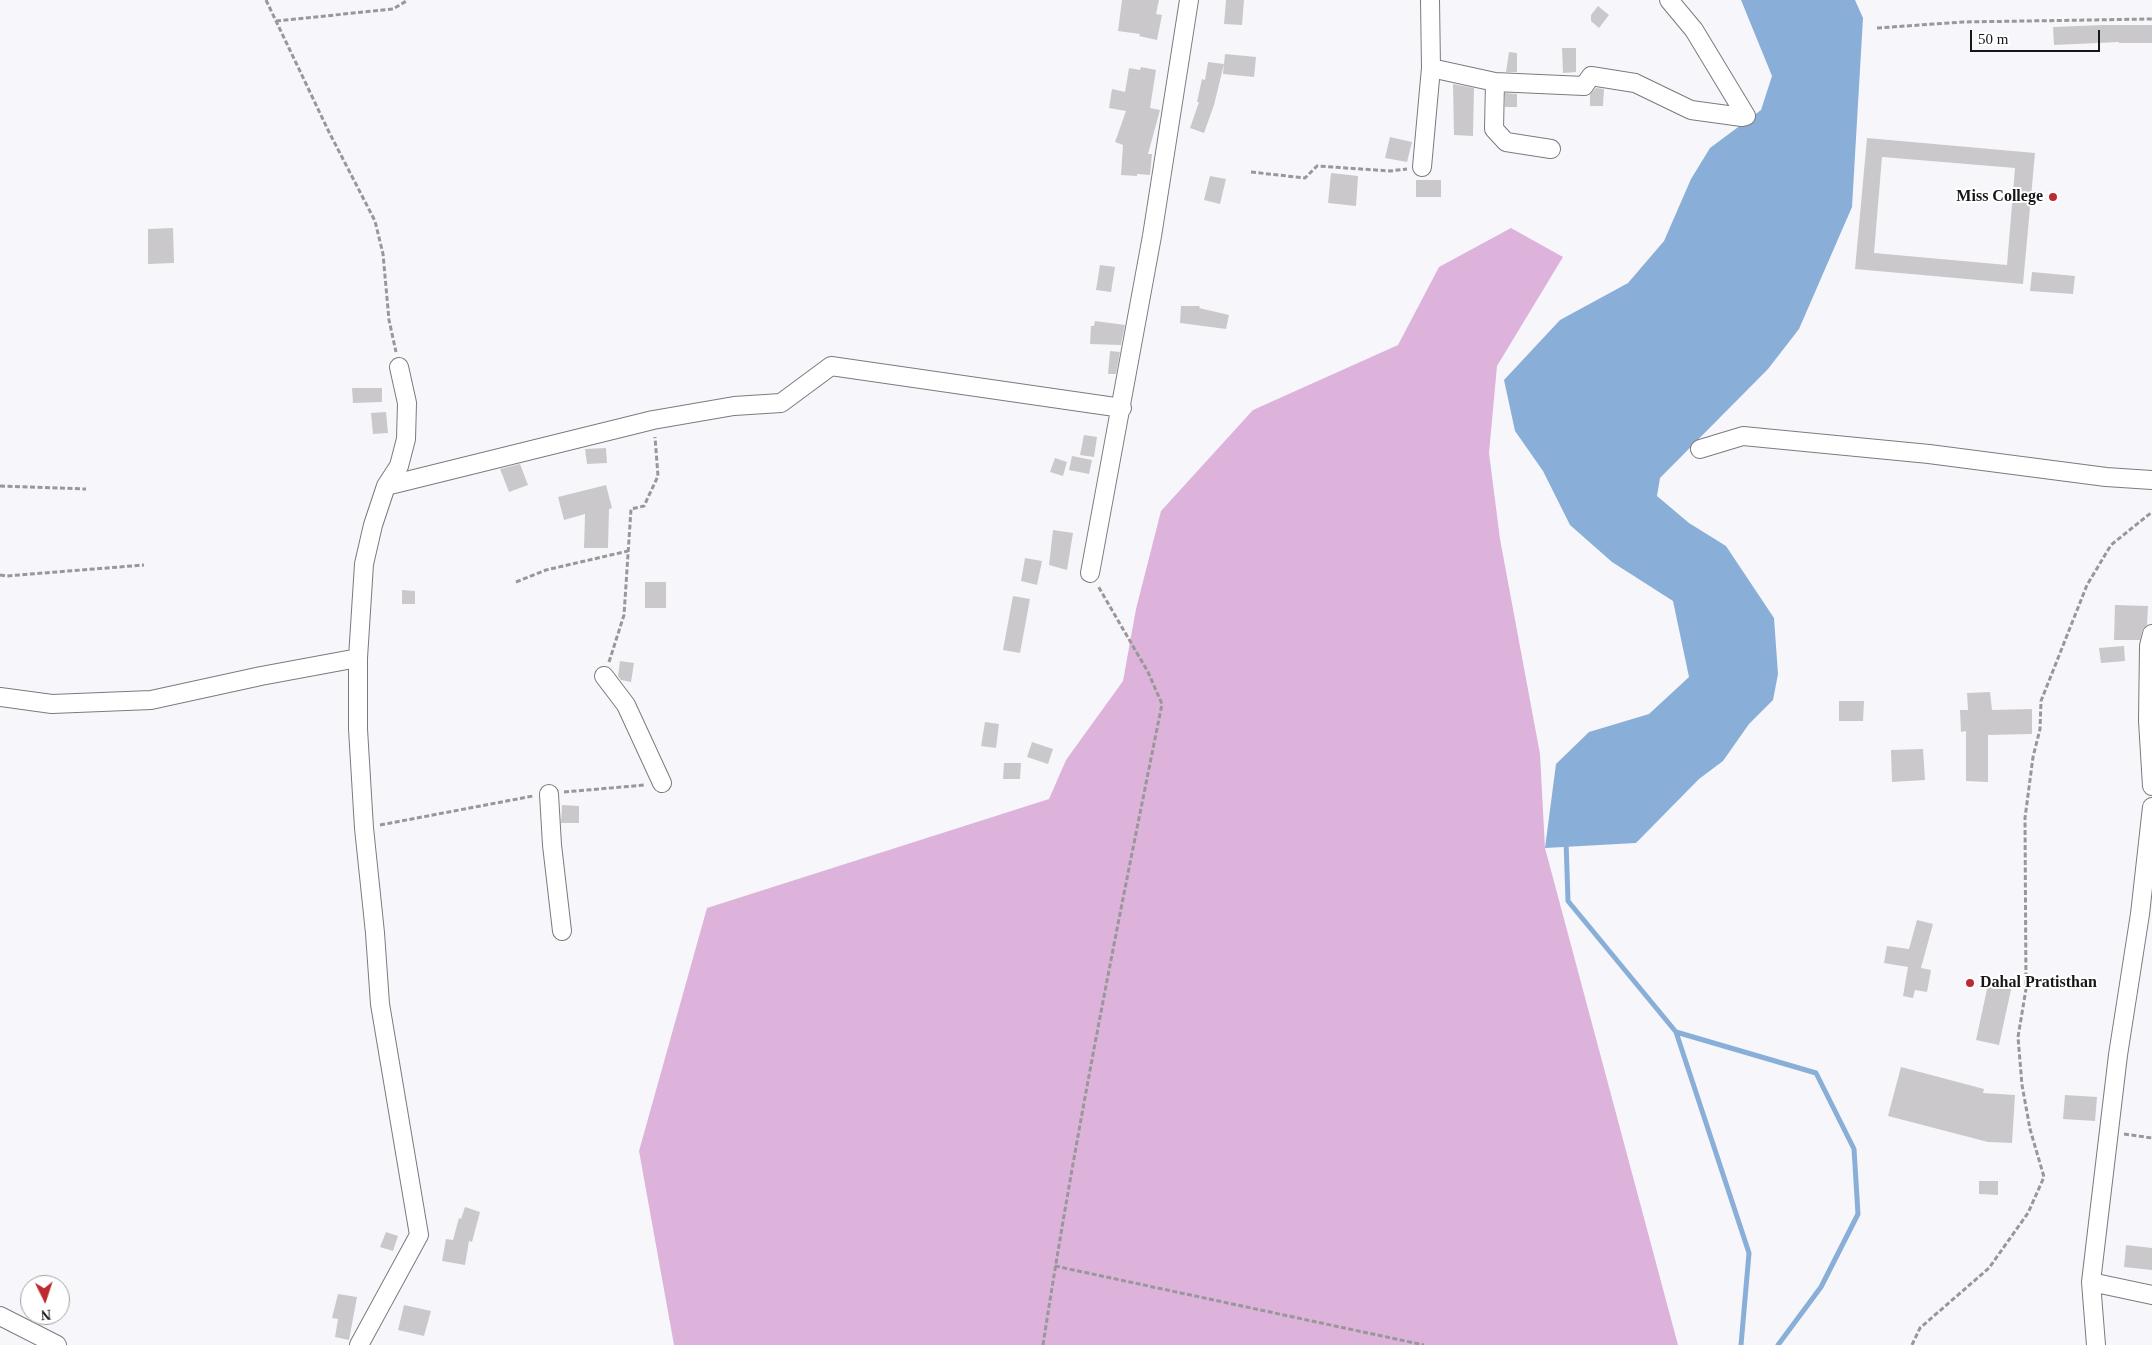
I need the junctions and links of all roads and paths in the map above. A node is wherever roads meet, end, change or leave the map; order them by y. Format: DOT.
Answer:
graph roads {
  1 [pos="266,0"];
  2 [pos="408,0"];
  3 [pos="1189,0"];
  4 [pos="1430,0"];
  5 [pos="1669,0"];
  6 [pos="2152,19"];
  7 [pos="276,21"];
  8 [pos="1878,28"];
  9 [pos="1431,68"];
  10 [pos="1495,82"];
  11 [pos="1551,149"];
  12 [pos="1422,167"];
  13 [pos="1251,172"];
  14 [pos="399,368"];
  15 [pos="1122,408"];
  16 [pos="653,420"];
  17 [pos="1700,449"];
  18 [pos="2152,480"];
  19 [pos="0,486"];
  20 [pos="386,486"];
  21 [pos="86,490"];
  22 [pos="2152,512"];
  23 [pos="628,551"];
  24 [pos="144,565"];
  25 [pos="1090,572"];
  26 [pos="0,575"];
  27 [pos="516,582"];
  28 [pos="2152,634"];
  29 [pos="358,658"];
  30 [pos="604,676"];
  31 [pos="0,697"];
  32 [pos="662,783"];
  33 [pos="2152,786"];
  34 [pos="549,794"];
  35 [pos="2152,807"];
  36 [pos="364,828"];
  37 [pos="562,931"];
  38 [pos="2109,1132"];
  39 [pos="2152,1138"];
  40 [pos="1055,1266"];
  41 [pos="2091,1282"];
  42 [pos="2152,1294"];
  43 [pos="0,1316"];
  44 [pos="57,1345"];
  45 [pos="359,1345"];
  46 [pos="1043,1345"];
  47 [pos="1424,1345"];
  48 [pos="1912,1345"];
  49 [pos="2096,1345"];
  1 -- 7 [label="path"];
  2 -- 7 [label="path"];
  3 -- 15 [label="street"];
  4 -- 9 [label="street"];
  5 -- 10 [label="street"];
  6 -- 8 [label="path"];
  7 -- 14 [label="path"];
  9 -- 10 [label="street"];
  9 -- 12 [label="street"];
  10 -- 11 [label="street"];
  12 -- 13 [label="path"];
  14 -- 20 [label="street"];
  15 -- 16 [label="street"];
  15 -- 25 [label="street"];
  16 -- 20 [label="street"];
  16 -- 23 [label="path"];
  17 -- 18 [label="street"];
  19 -- 21 [label="path"];
  20 -- 29 [label="street"];
  22 -- 48 [label="path"];
  23 -- 27 [label="path"];
  23 -- 30 [label="path"];
  24 -- 26 [label="path"];
  25 -- 40 [label="path"];
  28 -- 33 [label="street"];
  29 -- 31 [label="street"];
  29 -- 36 [label="street"];
  30 -- 32 [label="street"];
  32 -- 34 [label="path"];
  34 -- 36 [label="path"];
  34 -- 37 [label="street"];
  35 -- 38 [label="street"];
  36 -- 45 [label="street"];
  38 -- 39 [label="path"];
  38 -- 41 [label="street"];
  40 -- 46 [label="path"];
  40 -- 47 [label="path"];
  41 -- 42 [label="street"];
  41 -- 49 [label="street"];
  43 -- 44 [label="street"];
}
